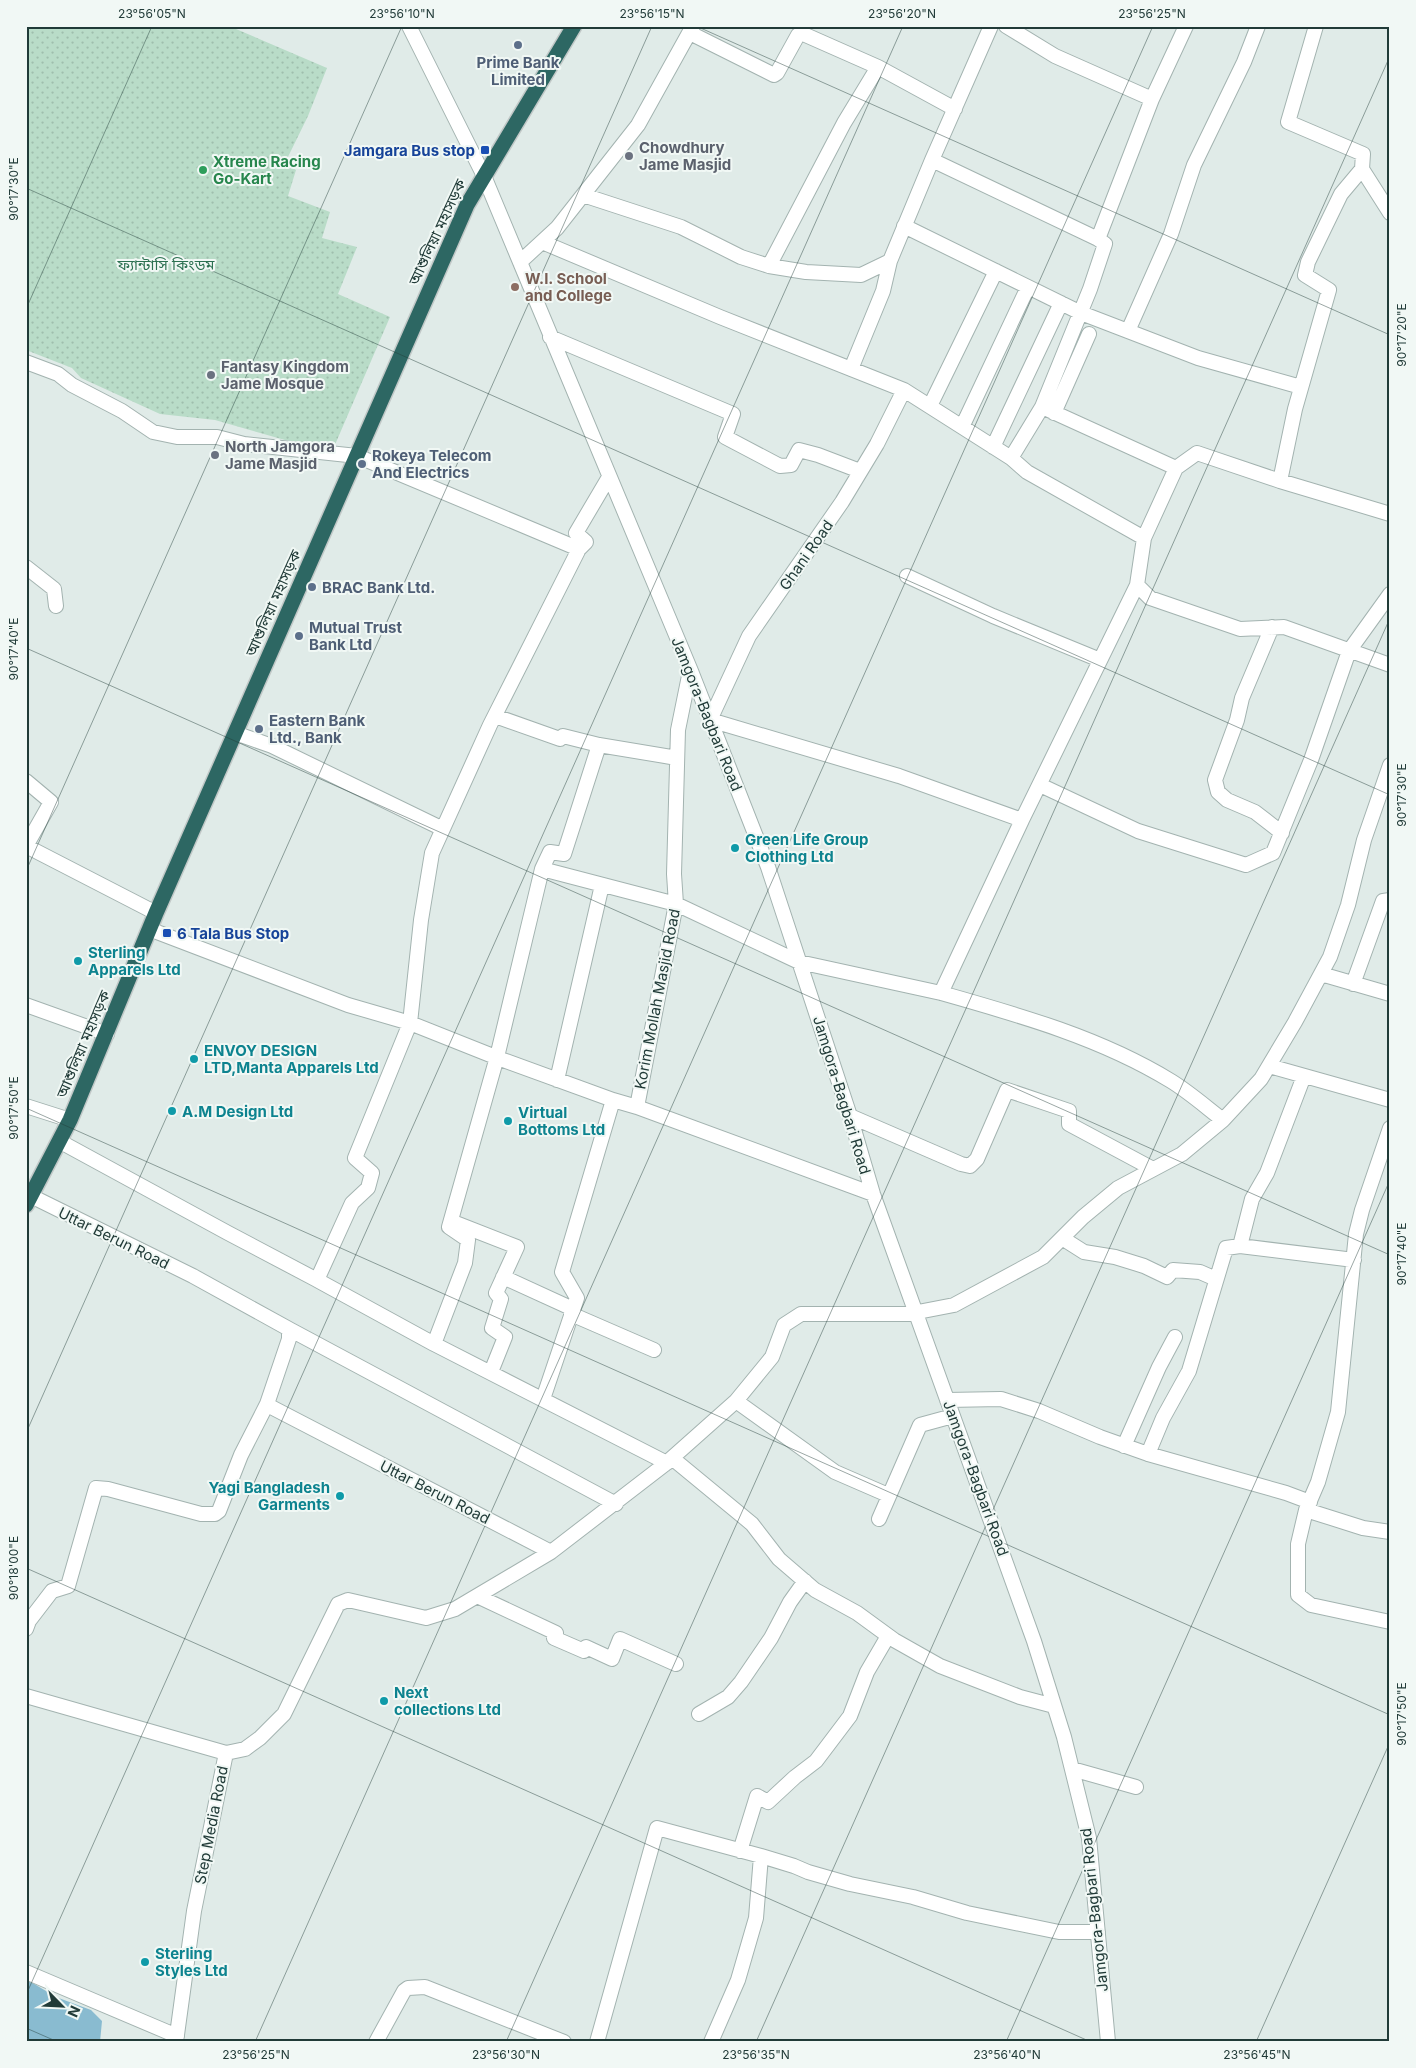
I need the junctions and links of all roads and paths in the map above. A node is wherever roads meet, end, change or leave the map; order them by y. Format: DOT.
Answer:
graph roads {
  1 [pos="409,26"];
  2 [pos="574,26"];
  3 [pos="992,26"];
  4 [pos="1006,26"];
  5 [pos="1186,26"];
  6 [pos="1258,26"];
  7 [pos="1316,26"];
  8 [pos="691,30"];
  9 [pos="878,67"];
  10 [pos="1152,99"];
  11 [pos="955,109"];
  12 [pos="932,160"];
  13 [pos="1362,169"];
  14 [pos="484,176"];
  15 [pos="583,195"];
  16 [pos="1390,213"];
  17 [pos="904,226"];
  18 [pos="1098,239"];
  19 [pos="542,242"];
  20 [pos="890,261"];
  21 [pos="520,262"];
  22 [pos="770,266"];
  23 [pos="996,271"];
  24 [pos="1028,287"];
  25 [pos="1061,303"];
  26 [pos="1080,313"];
  27 [pos="1128,331"];
  28 [pos="1089,334"];
  29 [pos="550,337"];
  30 [pos="26,362"];
  31 [pos="851,369"];
  32 [pos="1301,387"];
  33 [pos="904,390"];
  34 [pos="930,406"];
  35 [pos="1048,410"];
  36 [pos="962,427"];
  37 [pos="994,447"];
  38 [pos="356,456"];
  39 [pos="1011,458"];
  40 [pos="1176,468"];
  41 [pos="860,471"];
  42 [pos="609,477"];
  43 [pos="1280,481"];
  44 [pos="1390,514"];
  45 [pos="1144,538"];
  46 [pos="579,549"];
  47 [pos="26,567"];
  48 [pos="907,576"];
  49 [pos="1137,585"];
  50 [pos="1390,594"];
  51 [pos="56,606"];
  52 [pos="1272,627"];
  53 [pos="1349,651"];
  54 [pos="1100,660"];
  55 [pos="1390,665"];
  56 [pos="690,671"];
  57 [pos="495,716"];
  58 [pos="710,720"];
  59 [pos="235,733"];
  60 [pos="600,745"];
  61 [pos="677,758"];
  62 [pos="1390,765"];
  63 [pos="26,781"];
  64 [pos="1040,785"];
  65 [pos="1022,820"];
  66 [pos="443,829"];
  67 [pos="1282,833"];
  68 [pos="542,869"];
  69 [pos="602,885"];
  70 [pos="1390,900"];
  71 [pos="676,904"];
  72 [pos="156,913"];
  73 [pos="149,929"];
  74 [pos="799,962"];
  75 [pos="1320,974"];
  76 [pos="1353,984"];
  77 [pos="941,993"];
  78 [pos="1390,994"];
  79 [pos="26,1005"];
  80 [pos="410,1024"];
  81 [pos="107,1034"];
  82 [pos="496,1057"];
  83 [pos="1269,1066"];
  84 [pos="1304,1076"];
  85 [pos="557,1080"];
  86 [pos="613,1100"];
  87 [pos="1390,1100"];
  88 [pos="26,1106"];
  89 [pos="636,1107"];
  90 [pos="850,1116"];
  91 [pos="70,1120"];
  92 [pos="1223,1120"];
  93 [pos="1390,1128"];
  94 [pos="59,1140"];
  95 [pos="1153,1169"];
  96 [pos="873,1194"];
  97 [pos="29,1200"];
  98 [pos="450,1222"];
  99 [pos="1062,1238"];
  100 [pos="1240,1246"];
  101 [pos="1354,1260"];
  102 [pos="503,1278"];
  103 [pos="1216,1279"];
  104 [pos="317,1280"];
  105 [pos="572,1312"];
  106 [pos="918,1314"];
  107 [pos="289,1329"];
  108 [pos="1175,1337"];
  109 [pos="434,1344"];
  110 [pos="654,1350"];
  111 [pos="491,1372"];
  112 [pos="543,1399"];
  113 [pos="947,1400"];
  114 [pos="736,1401"];
  115 [pos="267,1404"];
  116 [pos="953,1416"];
  117 [pos="1124,1446"];
  118 [pos="1148,1454"];
  119 [pos="670,1461"];
  120 [pos="888,1496"];
  121 [pos="616,1504"];
  122 [pos="1308,1506"];
  123 [pos="879,1518"];
  124 [pos="1390,1532"];
  125 [pos="551,1552"];
  126 [pos="805,1581"];
  127 [pos="477,1596"];
  128 [pos="1390,1622"];
  129 [pos="26,1629"];
  130 [pos="888,1636"];
  131 [pos="676,1664"];
  132 [pos="26,1696"];
  133 [pos="1054,1706"];
  134 [pos="699,1714"];
  135 [pos="226,1753"];
  136 [pos="1072,1769"];
  137 [pos="1136,1787"];
  138 [pos="740,1851"];
  139 [pos="761,1856"];
  140 [pos="1098,1932"];
  141 [pos="26,1972"];
  142 [pos="177,2039"];
  143 [pos="376,2042"];
  144 [pos="564,2042"];
  145 [pos="596,2042"];
  146 [pos="711,2042"];
  147 [pos="1108,2042"];
  1 -- 14 [label="street, Jamgora-Bagbari Road"];
  2 -- 14 [label="highway, আশুলিয়া মহাসড়ক"];
  3 -- 11 [label="street"];
  4 -- 10 [label="street"];
  5 -- 10 [label="street"];
  6 -- 27 [label="street"];
  7 -- 13 [label="street"];
  8 -- 9 [label="street"];
  8 -- 15 [label="street"];
  9 -- 11 [label="street"];
  9 -- 22 [label="street"];
  10 -- 18 [label="street"];
  11 -- 12 [label="street"];
  12 -- 17 [label="street"];
  12 -- 18 [label="street"];
  13 -- 16 [label="street"];
  13 -- 32 [label="street"];
  14 -- 21 [label="street, Jamgora-Bagbari Road"];
  14 -- 38 [label="highway, আশুলিয়া মহাসড়ক"];
  15 -- 19 [label="street"];
  15 -- 22 [label="street"];
  17 -- 20 [label="street"];
  17 -- 23 [label="street"];
  18 -- 26 [label="street"];
  19 -- 21 [label="street"];
  19 -- 31 [label="street"];
  20 -- 22 [label="street"];
  20 -- 31 [label="street"];
  21 -- 29 [label="street, Jamgora-Bagbari Road"];
  23 -- 24 [label="street"];
  23 -- 34 [label="street"];
  24 -- 25 [label="street"];
  24 -- 36 [label="street"];
  25 -- 26 [label="street"];
  25 -- 37 [label="street"];
  26 -- 27 [label="street"];
  26 -- 35 [label="street"];
  27 -- 32 [label="street"];
  28 -- 35 [label="street"];
  29 -- 41 [label="street"];
  29 -- 42 [label="street, Jamgora-Bagbari Road"];
  30 -- 38 [label="street"];
  31 -- 33 [label="street"];
  32 -- 43 [label="street"];
  33 -- 34 [label="street"];
  33 -- 41 [label="street, Ghani Road"];
  34 -- 36 [label="street"];
  35 -- 39 [label="street"];
  35 -- 40 [label="street"];
  36 -- 37 [label="street"];
  37 -- 39 [label="street"];
  38 -- 46 [label="street"];
  38 -- 59 [label="highway, আশুলিয়া মহাসড়ক"];
  39 -- 45 [label="street"];
  40 -- 43 [label="street"];
  40 -- 45 [label="street"];
  41 -- 58 [label="street, Ghani Road"];
  42 -- 46 [label="street"];
  42 -- 56 [label="street, Jamgora-Bagbari Road"];
  43 -- 44 [label="street"];
  45 -- 49 [label="street"];
  46 -- 57 [label="street"];
  47 -- 51 [label="street"];
  48 -- 54 [label="street"];
  49 -- 52 [label="street"];
  49 -- 54 [label="street"];
  50 -- 53 [label="street"];
  52 -- 53 [label="street"];
  52 -- 67 [label="street"];
  53 -- 55 [label="street"];
  53 -- 67 [label="street"];
  54 -- 64 [label="street"];
  56 -- 58 [label="street, Jamgora-Bagbari Road"];
  56 -- 61 [label="street, Korim Mollah Masjid Road"];
  57 -- 60 [label="street"];
  57 -- 66 [label="street"];
  58 -- 65 [label="street"];
  58 -- 74 [label="street, Jamgora-Bagbari Road"];
  59 -- 66 [label="street"];
  59 -- 72 [label="highway, আশুলিয়া মহাসড়ক"];
  60 -- 61 [label="street"];
  60 -- 68 [label="street"];
  61 -- 71 [label="street, Korim Mollah Masjid Road"];
  62 -- 75 [label="street"];
  63 -- 72 [label="street"];
  64 -- 65 [label="street"];
  64 -- 67 [label="street"];
  65 -- 77 [label="street"];
  66 -- 80 [label="street"];
  68 -- 69 [label="street"];
  68 -- 82 [label="street"];
  69 -- 71 [label="street"];
  69 -- 85 [label="street"];
  70 -- 76 [label="street"];
  71 -- 74 [label="street"];
  71 -- 89 [label="street, Korim Mollah Masjid Road"];
  72 -- 73 [label="highway, আশুলিয়া মহাসড়ক"];
  73 -- 80 [label="street"];
  73 -- 81 [label="highway, আশুলিয়া মহাসড়ক"];
  74 -- 77 [label="street"];
  74 -- 90 [label="street, Jamgora-Bagbari Road"];
  75 -- 76 [label="street"];
  75 -- 83 [label="street"];
  76 -- 78 [label="street"];
  77 -- 92 [label="street"];
  79 -- 81 [label="street"];
  80 -- 82 [label="street"];
  80 -- 104 [label="street"];
  81 -- 91 [label="highway, আশুলিয়া মহাসড়ক"];
  82 -- 85 [label="street"];
  82 -- 98 [label="street"];
  83 -- 84 [label="street"];
  83 -- 92 [label="street"];
  84 -- 87 [label="street"];
  84 -- 100 [label="street"];
  85 -- 86 [label="street"];
  86 -- 89 [label="street, Korim Mollah Masjid Road"];
  86 -- 105 [label="street, Korim Mollah Masjid Road"];
  88 -- 91 [label="street"];
  89 -- 96 [label="street"];
  90 -- 95 [label="street"];
  90 -- 96 [label="street, Jamgora-Bagbari Road"];
  91 -- 94 [label="highway, আশুলিয়া মহাসড়ক"];
  92 -- 95 [label="street"];
  93 -- 101 [label="street"];
  94 -- 97 [label="highway, আশুলিয়া মহাসড়ক"];
  94 -- 104 [label="street"];
  95 -- 99 [label="street"];
  96 -- 106 [label="street, Jamgora-Bagbari Road"];
  97 -- 107 [label="street, Uttar Berun Road"];
  98 -- 102 [label="street"];
  98 -- 109 [label="street"];
  99 -- 103 [label="street"];
  99 -- 106 [label="street"];
  100 -- 101 [label="street"];
  100 -- 103 [label="street"];
  101 -- 122 [label="street"];
  102 -- 105 [label="street"];
  102 -- 111 [label="street"];
  103 -- 118 [label="street"];
  104 -- 109 [label="street"];
  105 -- 110 [label="street"];
  105 -- 112 [label="street, Korim Mollah Masjid Road"];
  106 -- 113 [label="street, Jamgora-Bagbari Road"];
  106 -- 114 [label="street"];
  107 -- 115 [label="street"];
  107 -- 121 [label="street, Uttar Berun Road"];
  108 -- 117 [label="street"];
  109 -- 111 [label="street"];
  111 -- 112 [label="street"];
  112 -- 119 [label="street"];
  113 -- 116 [label="street, Jamgora-Bagbari Road"];
  113 -- 117 [label="street"];
  114 -- 119 [label="street"];
  114 -- 120 [label="street"];
  115 -- 125 [label="street, Uttar Berun Road"];
  115 -- 129 [label="street"];
  116 -- 120 [label="street"];
  116 -- 133 [label="street, Jamgora-Bagbari Road"];
  117 -- 118 [label="street"];
  118 -- 122 [label="street"];
  119 -- 121 [label="street"];
  119 -- 126 [label="street"];
  120 -- 123 [label="street"];
  121 -- 125 [label="street"];
  122 -- 124 [label="street"];
  122 -- 128 [label="street"];
  125 -- 127 [label="street"];
  126 -- 130 [label="street"];
  126 -- 134 [label="street"];
  127 -- 131 [label="street"];
  127 -- 135 [label="street"];
  130 -- 133 [label="street"];
  130 -- 138 [label="street"];
  132 -- 135 [label="street, Step Media Road"];
  133 -- 136 [label="street, Jamgora-Bagbari Road"];
  135 -- 142 [label="street, Step Media Road"];
  136 -- 137 [label="street"];
  136 -- 140 [label="street, Jamgora-Bagbari Road"];
  138 -- 139 [label="street"];
  138 -- 145 [label="street"];
  139 -- 140 [label="street"];
  139 -- 146 [label="street"];
  140 -- 147 [label="street, Jamgora-Bagbari Road"];
  141 -- 142 [label="street"];
  143 -- 144 [label="street"];
}
